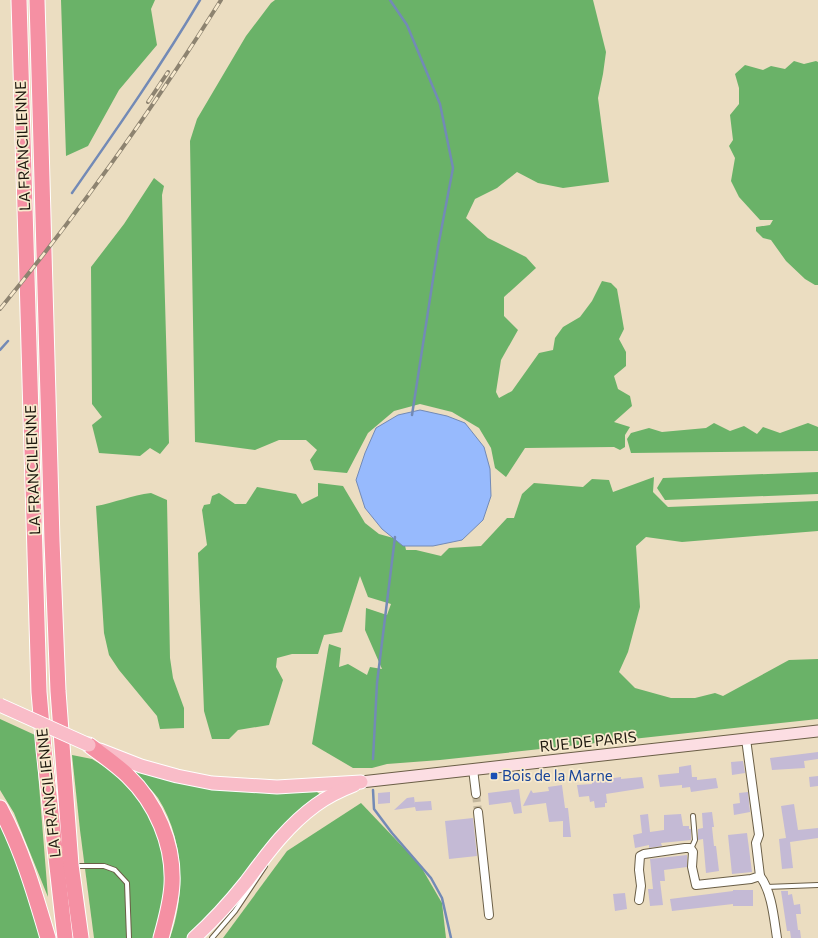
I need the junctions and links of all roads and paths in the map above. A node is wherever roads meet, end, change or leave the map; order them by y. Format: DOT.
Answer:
graph roads {
  1 [pos="19,0"];
  2 [pos="37,0"];
  3 [pos="0,705"];
  4 [pos="818,731"];
  5 [pos="746,739"];
  6 [pos="90,746"];
  7 [pos="473,769"];
  8 [pos="361,782"];
  9 [pos="476,794"];
  10 [pos="0,808"];
  11 [pos="478,812"];
  12 [pos="693,816"];
  13 [pos="278,840"];
  14 [pos="691,850"];
  15 [pos="71,865"];
  16 [pos="760,876"];
  17 [pos="818,885"];
  18 [pos="766,887"];
  19 [pos="639,900"];
  20 [pos="488,914"];
  21 [pos="48,938"];
  22 [pos="65,938"];
  23 [pos="81,938"];
  24 [pos="128,938"];
  25 [pos="161,938"];
  26 [pos="194,938"];
  27 [pos="212,938"];
  28 [pos="777,938"];
  1 -- 22 [label="highway, LA FRANCILIENNE"];
  2 -- 15 [label="highway, LA FRANCILIENNE"];
  3 -- 6 [label="main road, bridge"];
  4 -- 5 [label="main road, RUE DE PARIS"];
  5 -- 7 [label="main road, RUE DE PARIS"];
  5 -- 16 [label="street"];
  6 -- 8 [label="main road"];
  6 -- 25 [label="highway"];
  7 -- 8 [label="main road, RUE DE PARIS"];
  7 -- 9 [label="street"];
  8 -- 13 [label="main road"];
  10 -- 21 [label="highway"];
  11 -- 20 [label="street"];
  12 -- 14 [label="lane"];
  13 -- 26 [label="main road"];
  13 -- 27 [label="lane"];
  14 -- 16 [label="street"];
  14 -- 19 [label="street"];
  15 -- 23 [label="highway, LA FRANCILIENNE"];
  15 -- 24 [label="lane"];
  16 -- 18 [label="street"];
  17 -- 18 [label="lane"];
  18 -- 28 [label="street"];
}
